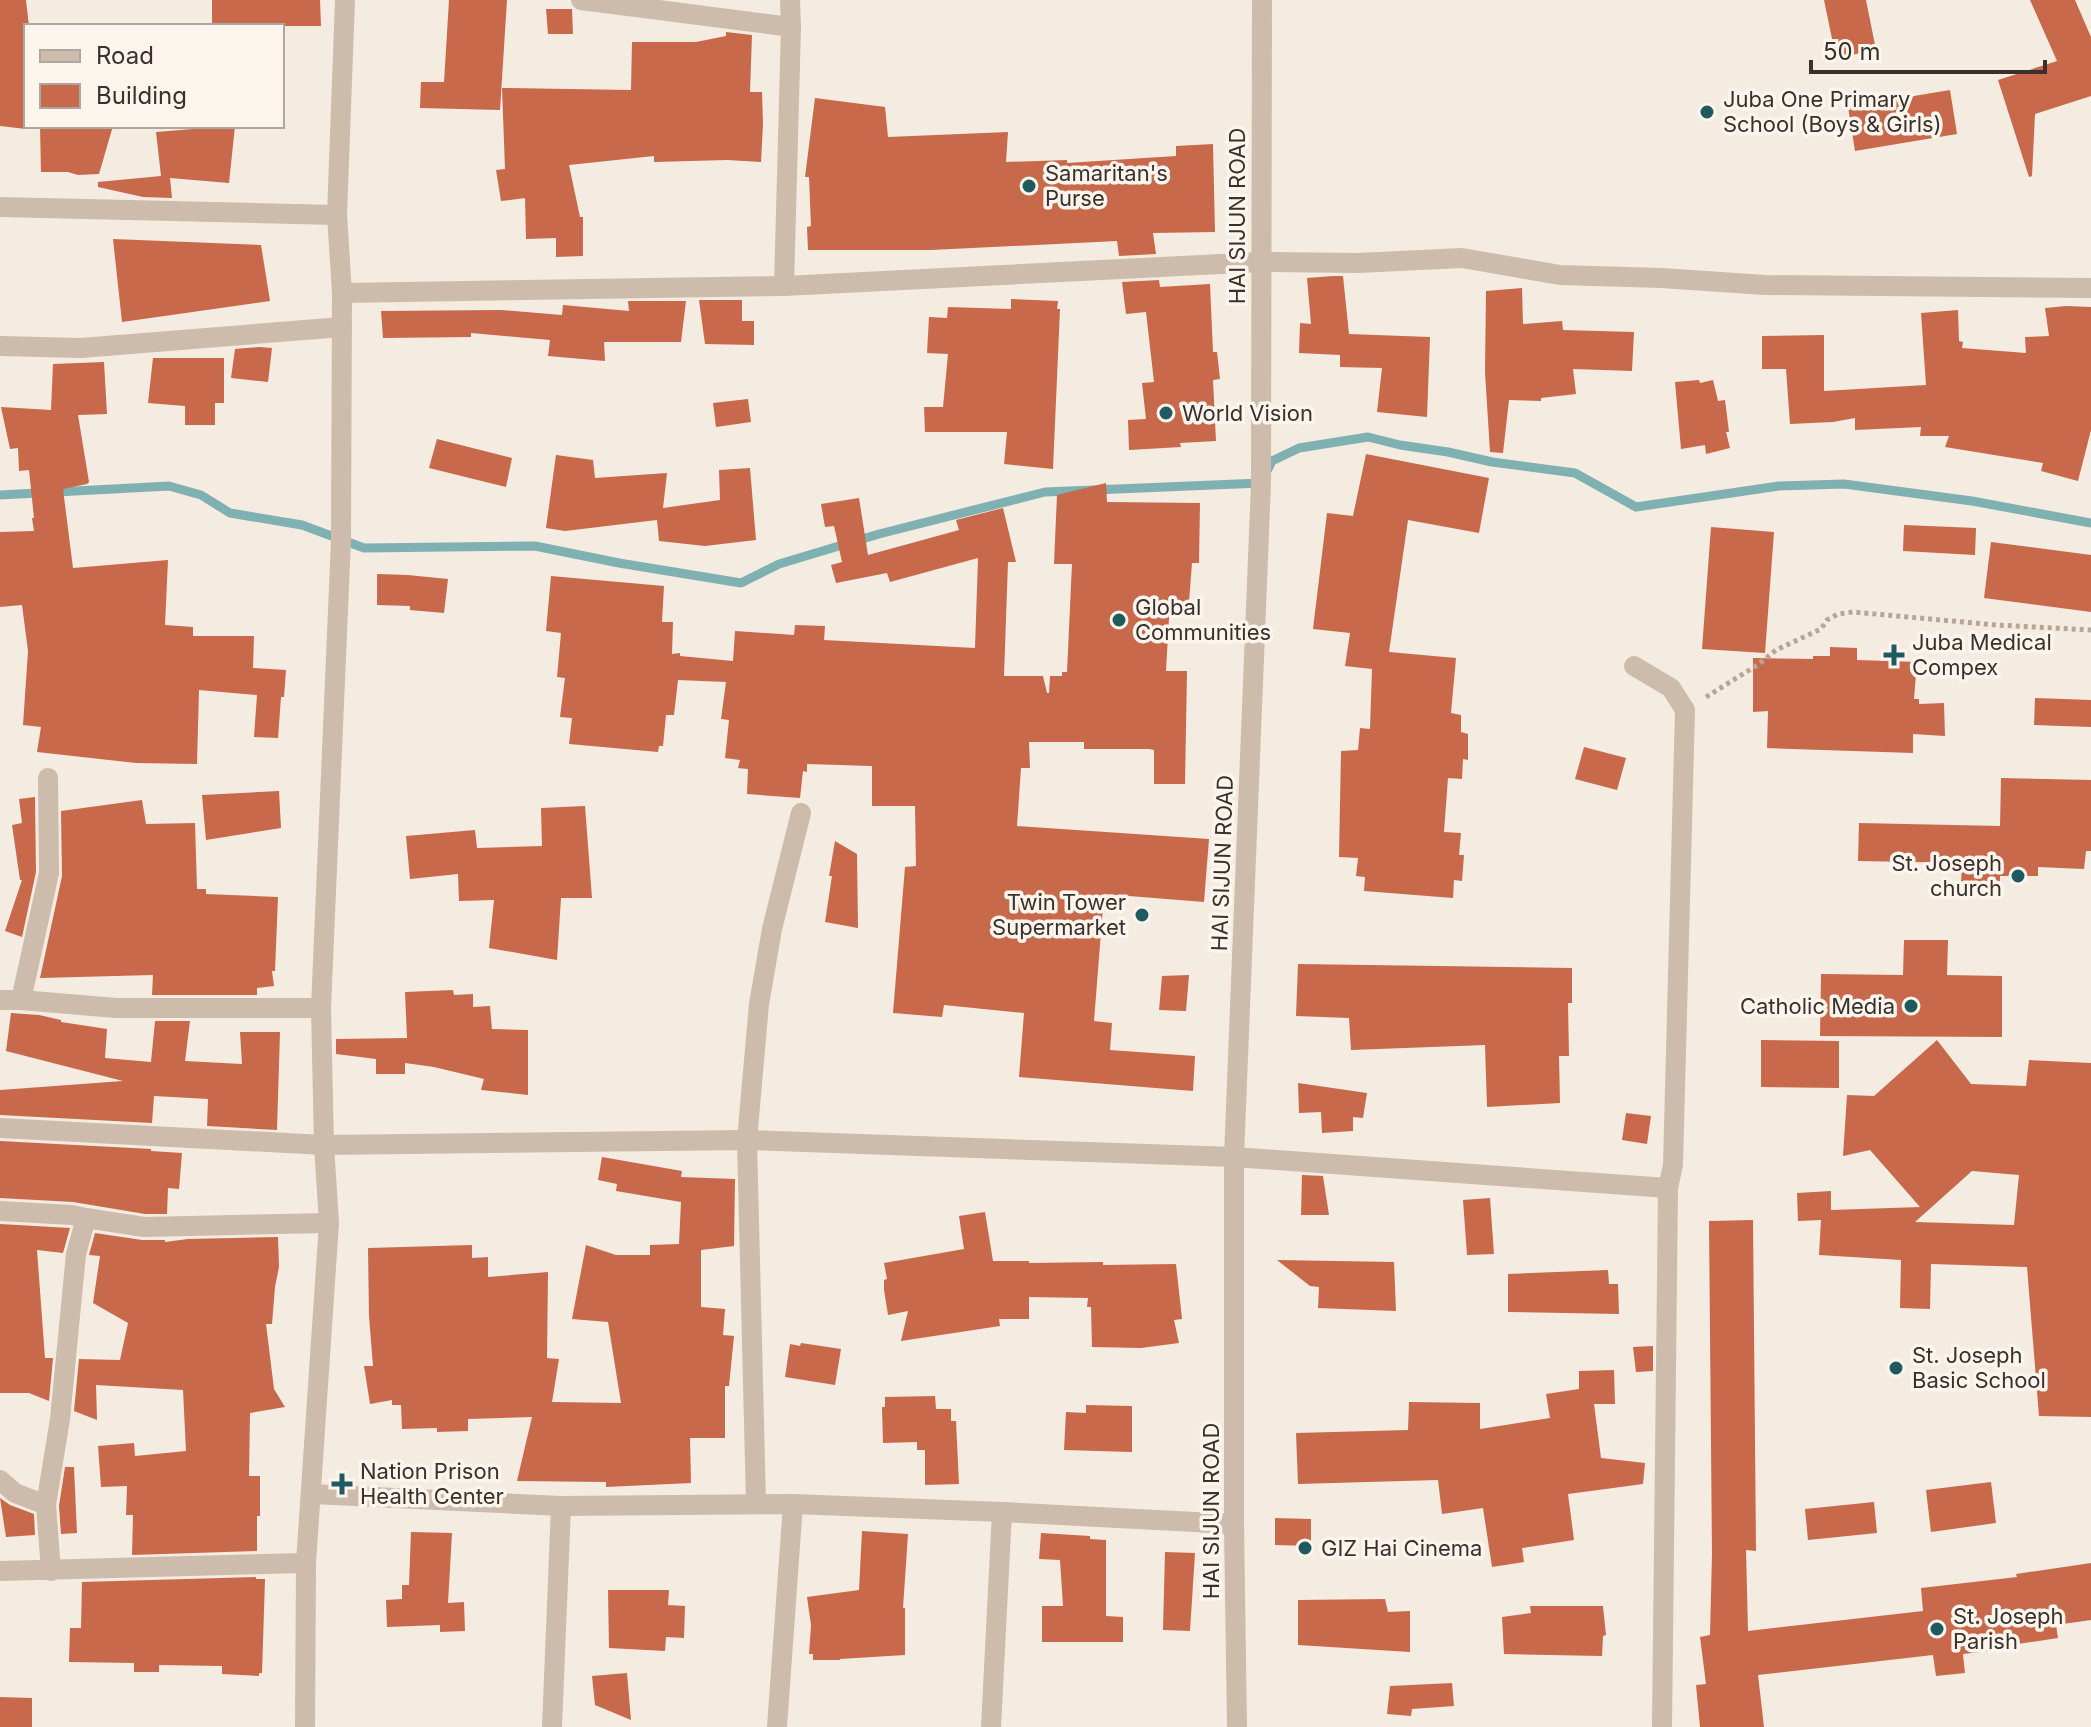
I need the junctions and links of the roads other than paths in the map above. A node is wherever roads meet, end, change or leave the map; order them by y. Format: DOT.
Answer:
graph roads {
  1 [pos="345,0"];
  2 [pos="581,0"];
  3 [pos="790,0"];
  4 [pos="1262,0"];
  5 [pos="791,27"];
  6 [pos="0,207"];
  7 [pos="337,215"];
  8 [pos="1261,262"];
  9 [pos="784,286"];
  10 [pos="2091,288"];
  11 [pos="342,293"];
  12 [pos="342,327"];
  13 [pos="0,346"];
  14 [pos="1634,666"];
  15 [pos="48,778"];
  16 [pos="801,813"];
  17 [pos="10,1000"];
  18 [pos="321,1008"];
  19 [pos="0,1128"];
  20 [pos="747,1140"];
  21 [pos="324,1145"];
  22 [pos="1234,1157"];
  23 [pos="1668,1188"];
  24 [pos="0,1211"];
  25 [pos="86,1218"];
  26 [pos="329,1223"];
  27 [pos="0,1480"];
  28 [pos="312,1494"];
  29 [pos="756,1503"];
  30 [pos="793,1504"];
  31 [pos="46,1505"];
  32 [pos="561,1506"];
  33 [pos="1002,1512"];
  34 [pos="1234,1524"];
  35 [pos="306,1563"];
  36 [pos="0,1571"];
  37 [pos="51,1571"];
  38 [pos="305,1727"];
  39 [pos="552,1727"];
  40 [pos="777,1727"];
  41 [pos="991,1727"];
  42 [pos="1237,1727"];
  43 [pos="1662,1727"];
  1 -- 7 [label="street"];
  2 -- 5 [label="street"];
  3 -- 5 [label="street"];
  4 -- 8 [label="street, HAI SIJUN ROAD"];
  5 -- 9 [label="street"];
  6 -- 7 [label="street"];
  7 -- 11 [label="street"];
  8 -- 9 [label="street"];
  8 -- 10 [label="street"];
  8 -- 22 [label="street, HAI SIJUN ROAD"];
  9 -- 11 [label="street"];
  11 -- 12 [label="street"];
  12 -- 13 [label="street"];
  12 -- 18 [label="street"];
  14 -- 23 [label="street"];
  15 -- 17 [label="street"];
  16 -- 20 [label="street"];
  17 -- 18 [label="street"];
  18 -- 21 [label="street"];
  19 -- 21 [label="street"];
  20 -- 21 [label="street"];
  20 -- 22 [label="street"];
  20 -- 29 [label="street"];
  21 -- 26 [label="street"];
  22 -- 23 [label="street"];
  22 -- 34 [label="street, HAI SIJUN ROAD"];
  23 -- 43 [label="street"];
  24 -- 25 [label="street"];
  25 -- 26 [label="street"];
  25 -- 31 [label="street"];
  26 -- 28 [label="street"];
  27 -- 31 [label="street"];
  28 -- 32 [label="street"];
  28 -- 35 [label="street"];
  29 -- 30 [label="street"];
  29 -- 32 [label="street"];
  30 -- 33 [label="street"];
  30 -- 40 [label="street"];
  31 -- 37 [label="street"];
  32 -- 39 [label="street"];
  33 -- 34 [label="street"];
  33 -- 41 [label="street"];
  34 -- 42 [label="street, HAI SIJUN ROAD"];
  35 -- 37 [label="street"];
  35 -- 38 [label="street"];
  36 -- 37 [label="street"];
}
